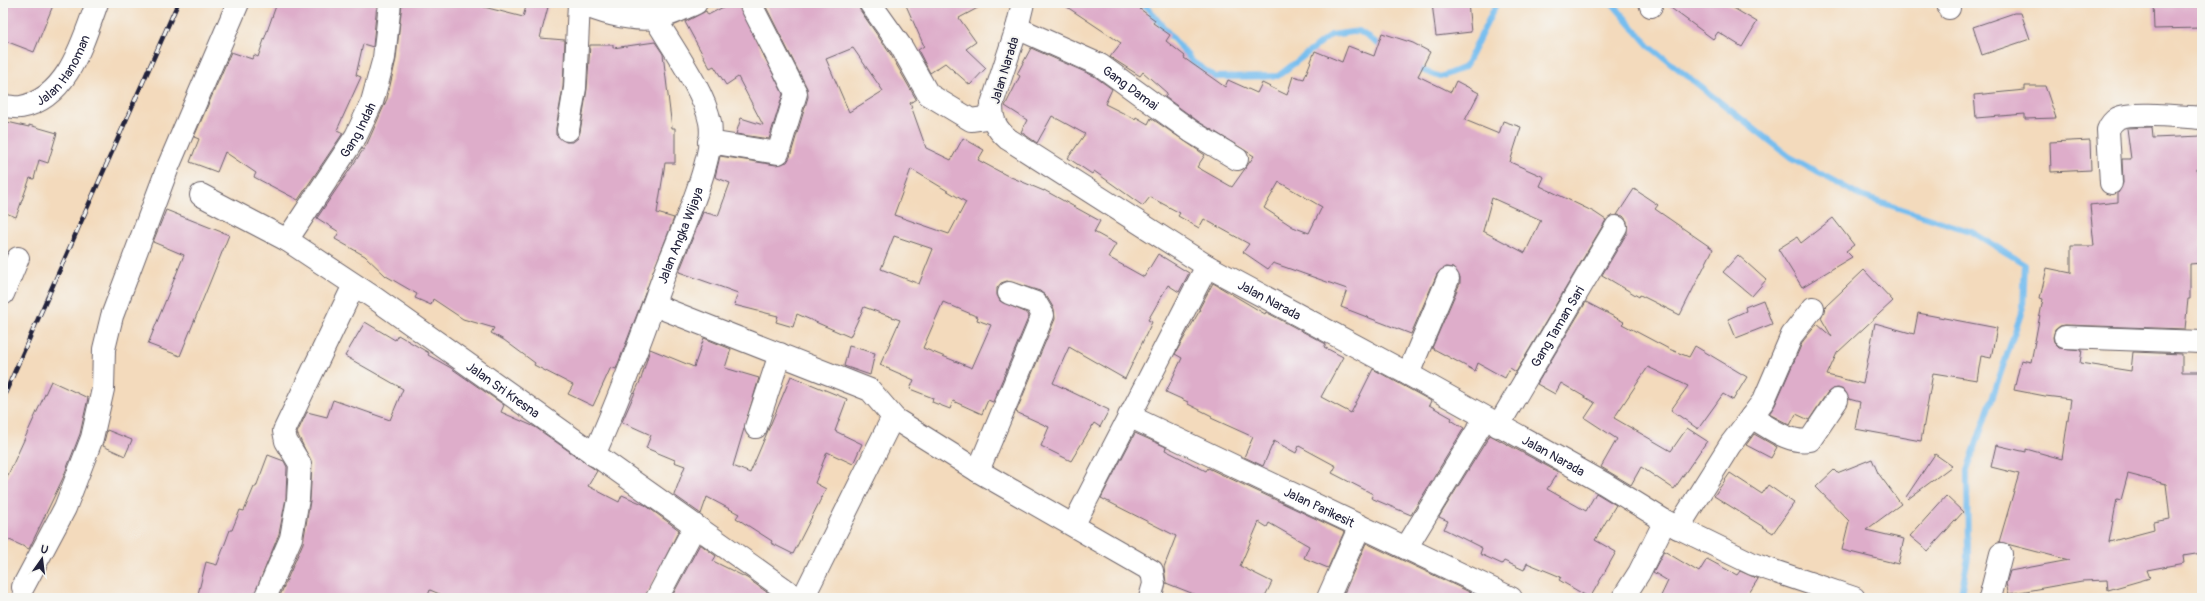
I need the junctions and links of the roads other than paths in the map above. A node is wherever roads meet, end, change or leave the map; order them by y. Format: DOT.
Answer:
graph roads {
  1 [pos="97,3"];
  2 [pos="238,3"];
  3 [pos="390,3"];
  4 [pos="579,3"];
  5 [pos="696,3"];
  6 [pos="750,3"];
  7 [pos="870,3"];
  8 [pos="1023,3"];
  9 [pos="656,18"];
  10 [pos="1018,28"];
  11 [pos="3,106"];
  12 [pos="992,117"];
  13 [pos="2202,118"];
  14 [pos="568,130"];
  15 [pos="709,142"];
  16 [pos="1237,159"];
  17 [pos="2111,183"];
  18 [pos="201,195"];
  19 [pos="1616,227"];
  20 [pos="287,240"];
  21 [pos="1207,266"];
  22 [pos="3,269"];
  23 [pos="1448,280"];
  24 [pos="354,285"];
  25 [pos="1009,293"];
  26 [pos="3,294"];
  27 [pos="654,305"];
  28 [pos="1813,308"];
  29 [pos="2065,337"];
  30 [pos="2202,342"];
  31 [pos="780,354"];
  32 [pos="1408,374"];
  33 [pos="1837,400"];
  34 [pos="1129,416"];
  35 [pos="1751,417"];
  36 [pos="895,419"];
  37 [pos="1492,422"];
  38 [pos="756,427"];
  39 [pos="594,455"];
  40 [pos="978,471"];
  41 [pos="1074,524"];
  42 [pos="1672,524"];
  43 [pos="695,526"];
  44 [pos="1360,526"];
  45 [pos="1406,548"];
  46 [pos="2001,554"];
  47 [pos="23,587"];
  48 [pos="265,598"];
  49 [pos="657,598"];
  50 [pos="797,598"];
  51 [pos="803,598"];
  52 [pos="1150,598"];
  53 [pos="1328,598"];
  54 [pos="1510,598"];
  55 [pos="1623,598"];
  56 [pos="1854,598"];
  57 [pos="1990,598"];
  1 -- 11 [label="street, Jalan Hanoman"];
  2 -- 47 [label="street"];
  3 -- 20 [label="street, Gang Indah"];
  4 -- 9 [label="street"];
  4 -- 14 [label="street"];
  5 -- 9 [label="street"];
  6 -- 15 [label="street"];
  7 -- 12 [label="street"];
  8 -- 10 [label="street, Jalan Narada"];
  9 -- 15 [label="street, Jalan Angka Wijaya"];
  10 -- 12 [label="street, Jalan Narada"];
  10 -- 16 [label="street, Gang Damai"];
  12 -- 21 [label="street, Jalan Narada"];
  13 -- 17 [label="street"];
  15 -- 27 [label="street, Jalan Angka Wijaya"];
  18 -- 20 [label="street, Jalan Sri Kresna"];
  19 -- 37 [label="street, Gang Taman Sari"];
  20 -- 24 [label="street, Jalan Sri Kresna"];
  21 -- 32 [label="street, Jalan Narada"];
  21 -- 34 [label="street"];
  22 -- 26 [label="street"];
  23 -- 32 [label="street"];
  24 -- 39 [label="street, Jalan Sri Kresna"];
  24 -- 48 [label="street"];
  25 -- 40 [label="street"];
  27 -- 31 [label="street"];
  27 -- 39 [label="street, Jalan Angka Wijaya"];
  28 -- 35 [label="street"];
  29 -- 30 [label="street"];
  31 -- 36 [label="street"];
  31 -- 38 [label="street"];
  32 -- 37 [label="street, Jalan Narada"];
  33 -- 35 [label="street"];
  34 -- 41 [label="street"];
  34 -- 44 [label="street, Jalan Parikesit"];
  35 -- 42 [label="street"];
  36 -- 40 [label="street"];
  36 -- 51 [label="street"];
  37 -- 42 [label="street, Jalan Narada"];
  37 -- 45 [label="street, Gang Taman Sari"];
  39 -- 43 [label="street, Jalan Sri Kresna"];
  40 -- 41 [label="street"];
  41 -- 52 [label="street"];
  42 -- 55 [label="street"];
  42 -- 56 [label="street, Jalan Narada"];
  43 -- 49 [label="street"];
  43 -- 50 [label="street, Jalan Sri Kresna"];
  44 -- 45 [label="street, Jalan Parikesit"];
  44 -- 53 [label="street"];
  45 -- 54 [label="street, Jalan Parikesit"];
  46 -- 57 [label="street"];
}
